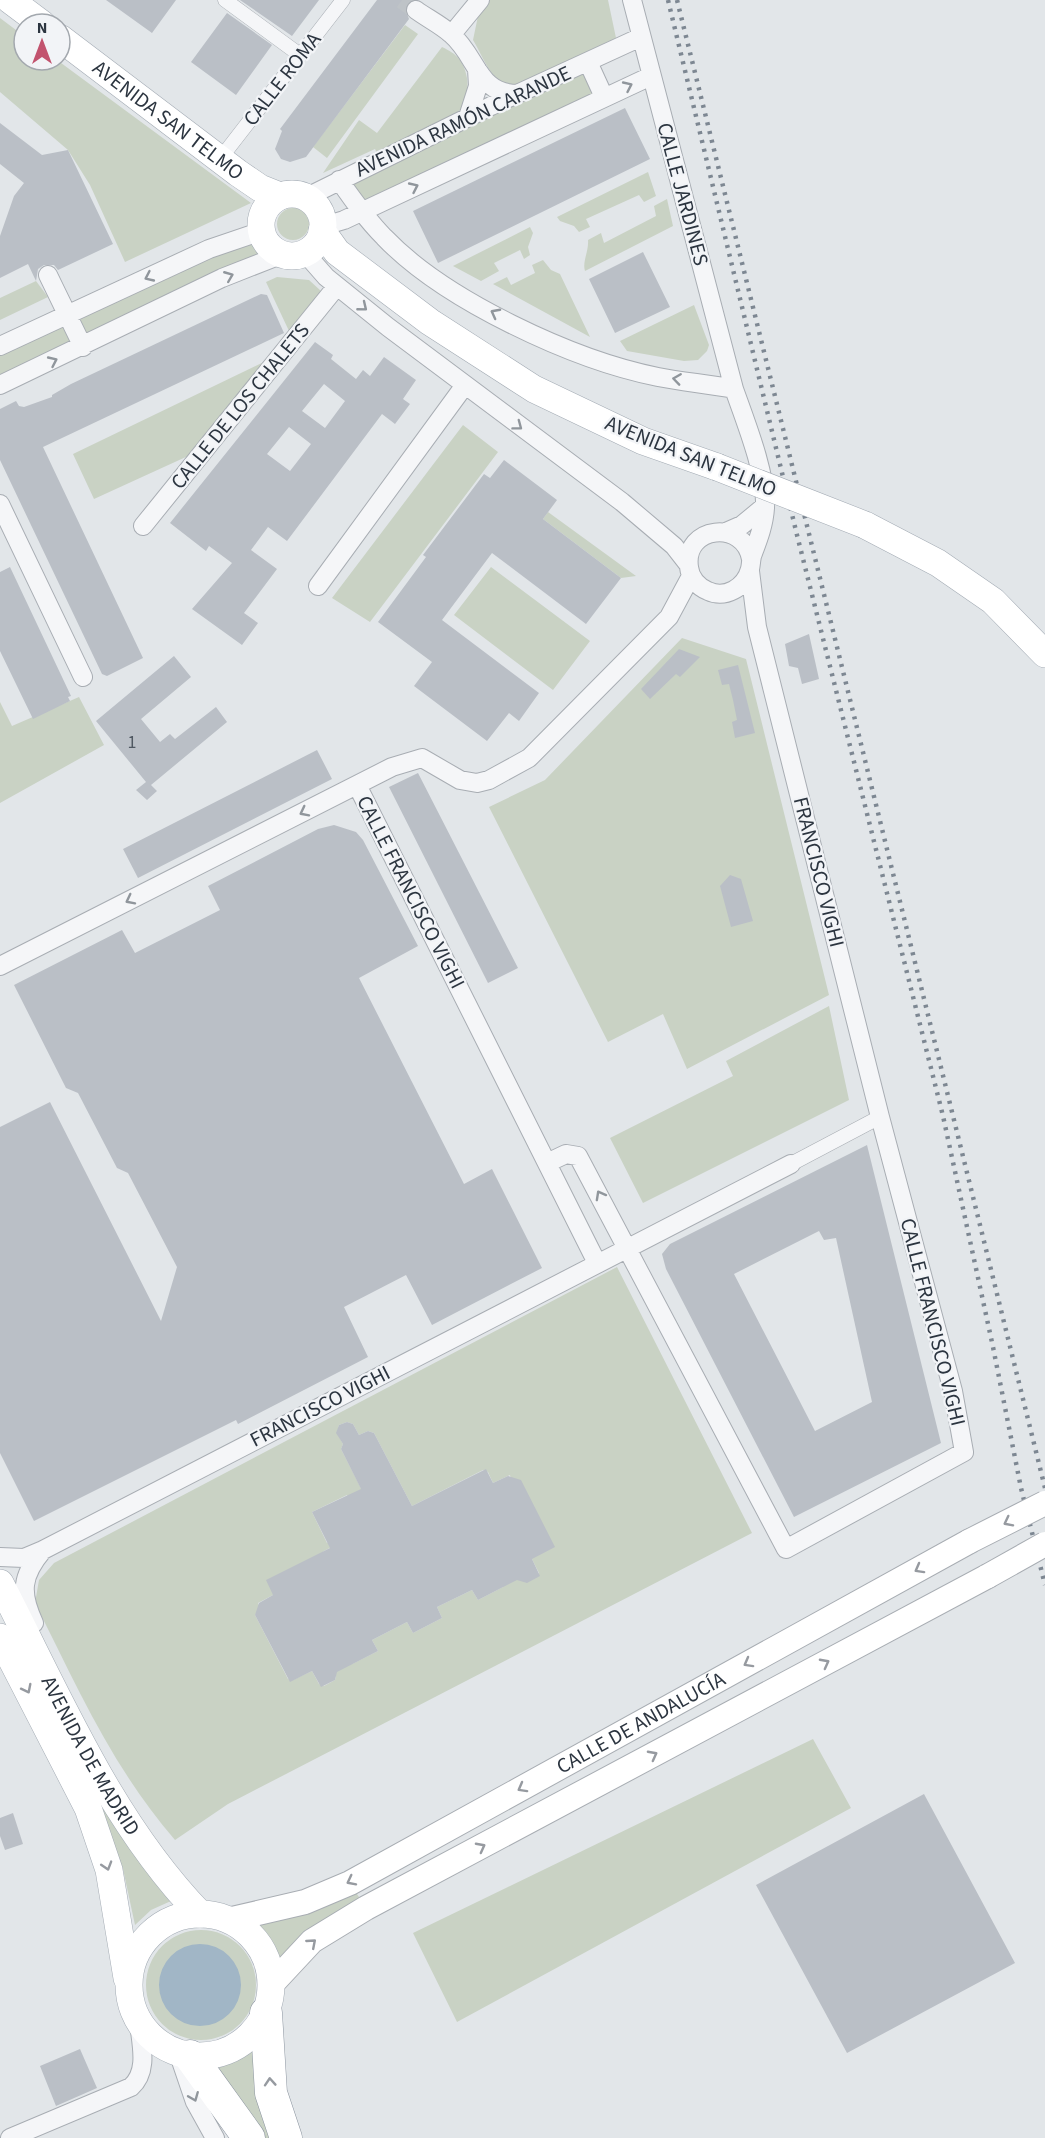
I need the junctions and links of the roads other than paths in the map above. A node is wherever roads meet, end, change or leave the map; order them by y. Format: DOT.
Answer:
graph roads {
  1 [pos="10,0"];
  2 [pos="225,0"];
  3 [pos="343,0"];
  4 [pos="480,0"];
  5 [pos="632,0"];
  6 [pos="416,10"];
  7 [pos="26,12"];
  8 [pos="452,34"];
  9 [pos="641,37"];
  10 [pos="72,47"];
  11 [pos="300,55"];
  12 [pos="588,62"];
  13 [pos="72,64"];
  14 [pos="477,69"];
  15 [pos="651,76"];
  16 [pos="518,94"];
  17 [pos="604,97"];
  18 [pos="468,117"];
  19 [pos="220,159"];
  20 [pos="339,180"];
  21 [pos="307,197"];
  22 [pos="361,211"];
  23 [pos="268,213"];
  24 [pos="314,244"];
  25 [pos="48,275"];
  26 [pos="337,286"];
  27 [pos="69,314"];
  28 [pos="0,346"];
  29 [pos="83,347"];
  30 [pos="0,385"];
  31 [pos="465,385"];
  32 [pos="734,389"];
  33 [pos="0,504"];
  34 [pos="765,506"];
  35 [pos="143,526"];
  36 [pos="726,532"];
  37 [pos="750,565"];
  38 [pos="690,570"];
  39 [pos="318,586"];
  40 [pos="719,593"];
  41 [pos="669,616"];
  42 [pos="758,627"];
  43 [pos="1045,654"];
  44 [pos="83,677"];
  45 [pos="357,785"];
  46 [pos="0,966"];
  47 [pos="880,1117"];
  48 [pos="547,1163"];
  49 [pos="790,1164"];
  50 [pos="628,1247"];
  51 [pos="597,1263"];
  52 [pos="1045,1503"];
  53 [pos="1045,1545"];
  54 [pos="44,1550"];
  55 [pos="0,1557"];
  56 [pos="0,1583"];
  57 [pos="0,1636"];
  58 [pos="63,1704"];
  59 [pos="200,1914"];
  60 [pos="228,1920"];
  61 [pos="128,1984"];
  62 [pos="269,1999"];
  63 [pos="139,2023"];
  64 [pos="184,2054"];
  65 [pos="10,2138"];
  66 [pos="215,2138"];
  67 [pos="249,2138"];
  68 [pos="286,2138"];
  1 -- 7 [label="main road"];
  2 -- 11 [label="street"];
  3 -- 11 [label="street, CALLE ROMA"];
  4 -- 8 [label="street"];
  5 -- 9 [label="street, CALLE JARDINES"];
  6 -- 8 [label="street"];
  8 -- 14 [label="street"];
  9 -- 12 [label="street, AVENIDA RAMÓN CARANDE"];
  9 -- 15 [label="street, CALLE JARDINES"];
  10 -- 19 [label="main road, AVENIDA SAN TELMO"];
  11 -- 19 [label="street, CALLE ROMA"];
  12 -- 16 [label="street, AVENIDA RAMÓN CARANDE"];
  12 -- 17 [label="street, AVENIDA RAMÓN CARANDE"];
  13 -- 23 [label="main road, AVENIDA SAN TELMO"];
  14 -- 16 [label="street"];
  14 -- 18 [label="street"];
  17 -- 15 [label="street, AVENIDA RAMÓN CARANDE, one-way"];
  15 -- 32 [label="street, CALLE JARDINES"];
  16 -- 18 [label="street, AVENIDA RAMÓN CARANDE"];
  22 -- 17 [label="street, AVENIDA RAMÓN CARANDE, one-way"];
  18 -- 20 [label="street, AVENIDA RAMÓN CARANDE"];
  19 -- 23 [label="main road, AVENIDA SAN TELMO"];
  20 -- 21 [label="street, AVENIDA RAMÓN CARANDE"];
  20 -- 22 [label="street"];
  21 -- 23 [label="main road"];
  21 -- 24 [label="main road"];
  22 -- 24 [label="street, AVENIDA RAMÓN CARANDE"];
  32 -- 22 [label="street, one-way"];
  23 -- 24 [label="main road, AVENIDA SAN TELMO"];
  23 -- 27 [label="street, one-way"];
  24 -- 26 [label="street"];
  29 -- 24 [label="street, one-way"];
  24 -- 43 [label="main road, AVENIDA SAN TELMO, bridge"];
  25 -- 27 [label="street"];
  26 -- 31 [label="street, one-way"];
  26 -- 35 [label="street, CALLE DE LOS CHALETS"];
  27 -- 28 [label="street"];
  27 -- 29 [label="street"];
  30 -- 29 [label="street, one-way"];
  31 -- 38 [label="street, one-way"];
  31 -- 39 [label="street"];
  32 -- 34 [label="street, CALLE JARDINES"];
  33 -- 44 [label="street"];
  34 -- 36 [label="street"];
  34 -- 37 [label="street"];
  36 -- 37 [label="street"];
  36 -- 38 [label="street"];
  37 -- 40 [label="street"];
  37 -- 42 [label="street, FRANCISCO VIGHI"];
  38 -- 40 [label="street"];
  38 -- 41 [label="street"];
  40 -- 41 [label="street"];
  40 -- 42 [label="street, FRANCISCO VIGHI"];
  41 -- 45 [label="street"];
  42 -- 47 [label="street, FRANCISCO VIGHI"];
  45 -- 46 [label="street, CALLE FRANCISCO VIGHI, one-way"];
  45 -- 48 [label="street, CALLE FRANCISCO VIGHI"];
  47 -- 49 [label="street"];
  47 -- 50 [label="street, CALLE FRANCISCO VIGHI"];
  50 -- 48 [label="street, CALLE FRANCISCO VIGHI, one-way"];
  48 -- 51 [label="street, CALLE FRANCISCO VIGHI"];
  49 -- 50 [label="street"];
  50 -- 51 [label="street"];
  51 -- 54 [label="street, FRANCISCO VIGHI"];
  52 -- 60 [label="main road, CALLE DE ANDALUCÍA, one-way, bridge"];
  62 -- 53 [label="main road, CALLE DE ANDALUCÍA, one-way, bridge"];
  54 -- 55 [label="street, FRANCISCO VIGHI"];
  54 -- 58 [label="street"];
  56 -- 58 [label="main road, AVENIDA DE MADRID"];
  57 -- 61 [label="main road, AVENIDA DE MADRID, one-way"];
  58 -- 59 [label="main road, AVENIDA DE MADRID"];
  59 -- 60 [label="main road"];
  59 -- 61 [label="main road"];
  60 -- 62 [label="main road"];
  61 -- 63 [label="main road"];
  62 -- 64 [label="main road"];
  68 -- 62 [label="highway, one-way"];
  63 -- 64 [label="main road"];
  63 -- 65 [label="street"];
  64 -- 66 [label="street, one-way"];
  64 -- 67 [label="highway"];
}
